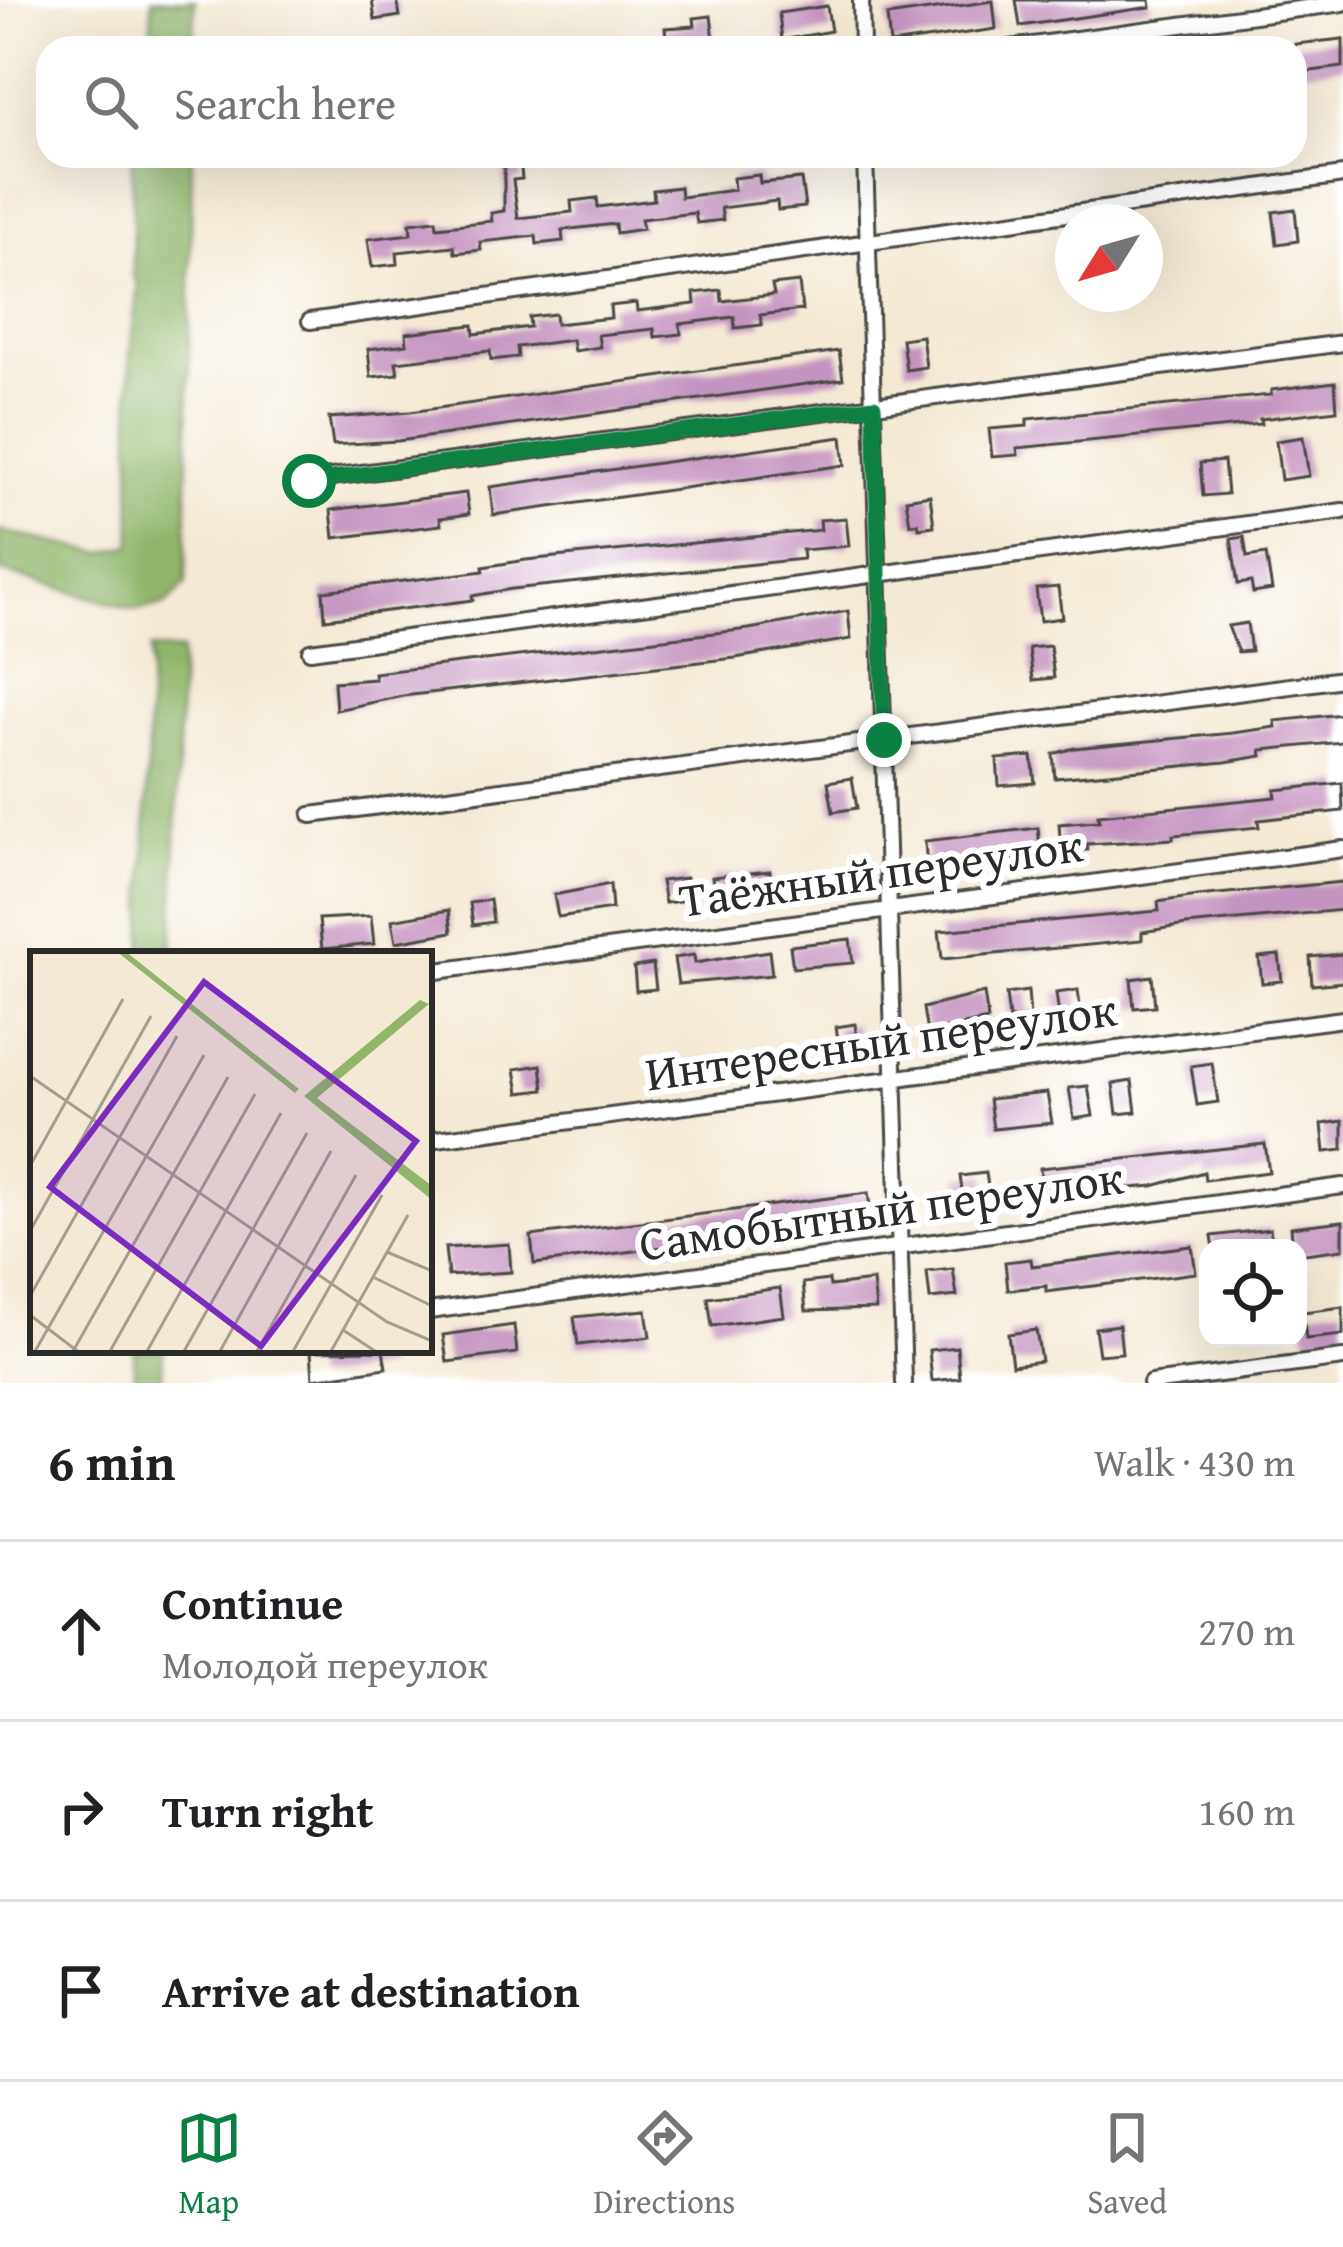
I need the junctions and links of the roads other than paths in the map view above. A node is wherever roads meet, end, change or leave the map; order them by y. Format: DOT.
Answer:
graph roads {
  1 [pos="861,0"];
  2 [pos="1343,4"];
  3 [pos="862,36"];
  4 [pos="1101,36"];
  5 [pos="865,168"];
  6 [pos="1343,175"];
  7 [pos="867,242"];
  8 [pos="310,321"];
  9 [pos="1343,343"];
  10 [pos="874,406"];
  11 [pos="309,481"];
  12 [pos="1343,512"];
  13 [pos="878,574"];
  14 [pos="310,651"];
  15 [pos="1343,679"];
  16 [pos="884,740"];
  17 [pos="310,815"];
  18 [pos="1343,849"];
  19 [pos="890,910"];
  20 [pos="432,972"];
  21 [pos="1343,1019"];
  22 [pos="893,1078"];
  23 [pos="432,1140"];
  24 [pos="1343,1186"];
  25 [pos="898,1246"];
  26 [pos="432,1311"];
  27 [pos="1343,1358"];
  28 [pos="904,1383"];
  29 [pos="1151,1383"];
  1 -- 3 [label="street"];
  2 -- 4 [label="street"];
  5 -- 7 [label="street"];
  6 -- 7 [label="street"];
  7 -- 8 [label="street"];
  7 -- 10 [label="street"];
  9 -- 10 [label="street"];
  10 -- 11 [label="street"];
  10 -- 13 [label="street"];
  12 -- 13 [label="street"];
  13 -- 14 [label="street"];
  13 -- 16 [label="street"];
  15 -- 16 [label="street"];
  16 -- 17 [label="street"];
  16 -- 19 [label="street"];
  18 -- 19 [label="street, Таёжный переулок"];
  19 -- 20 [label="street, Таёжный переулок"];
  19 -- 22 [label="street"];
  21 -- 22 [label="street, Интересный переулок"];
  22 -- 23 [label="street, Интересный переулок"];
  22 -- 25 [label="street"];
  24 -- 25 [label="street, Самобытный переулок"];
  25 -- 26 [label="street, Самобытный переулок"];
  25 -- 28 [label="street"];
  27 -- 29 [label="street"];
}
